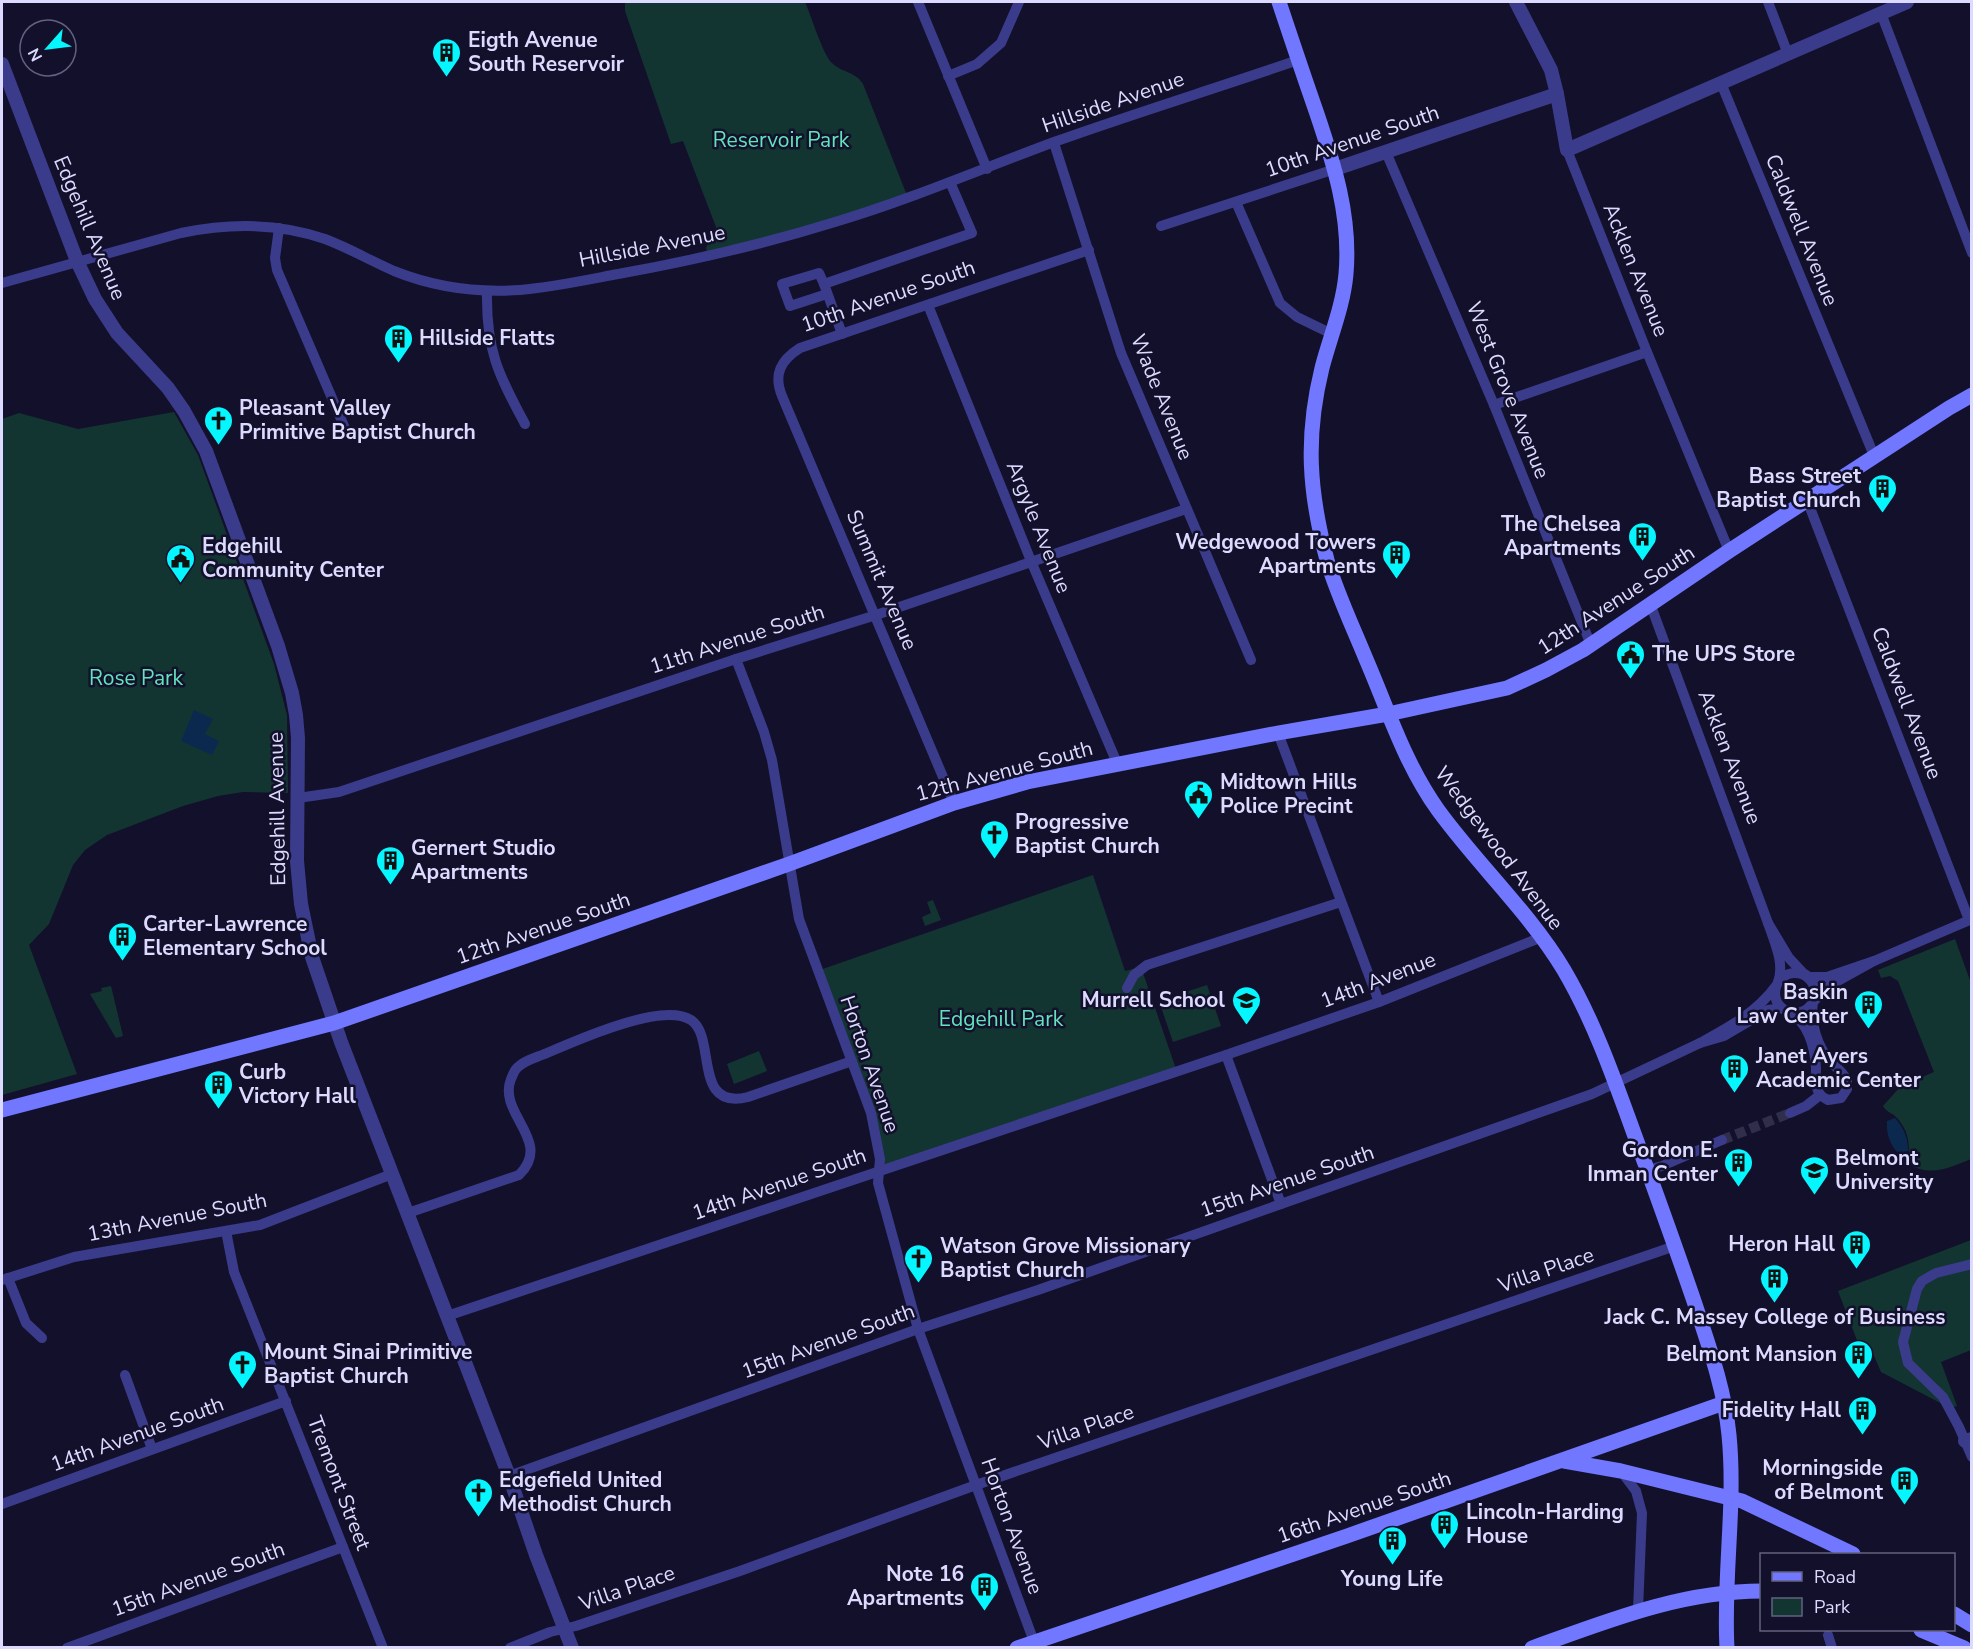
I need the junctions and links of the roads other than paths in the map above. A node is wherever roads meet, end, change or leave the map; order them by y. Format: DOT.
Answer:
graph roads {
  1 [pos="918,2"];
  2 [pos="1019,2"];
  3 [pos="1279,2"];
  4 [pos="1516,2"];
  5 [pos="1768,2"];
  6 [pos="1907,2"];
  7 [pos="1881,13"];
  8 [pos="1788,54"];
  9 [pos="1298,60"];
  10 [pos="2,64"];
  11 [pos="948,76"];
  12 [pos="1721,83"];
  13 [pos="1557,94"];
  14 [pos="1054,143"];
  15 [pos="1567,150"];
  16 [pos="1386,152"];
  17 [pos="987,169"];
  18 [pos="1335,169"];
  19 [pos="950,182"];
  20 [pos="1236,202"];
  21 [pos="1161,226"];
  22 [pos="279,228"];
  23 [pos="1089,250"];
  24 [pos="1971,252"];
  25 [pos="77,261"];
  26 [pos="2,283"];
  27 [pos="487,292"];
  28 [pos="928,304"];
  29 [pos="842,334"];
  30 [pos="1332,334"];
  31 [pos="1647,352"];
  32 [pos="778,371"];
  33 [pos="1971,395"];
  34 [pos="1494,405"];
  35 [pos="525,424"];
  36 [pos="347,433"];
  37 [pos="1875,458"];
  38 [pos="1808,500"];
  39 [pos="1186,509"];
  40 [pos="1729,551"];
  41 [pos="1031,561"];
  42 [pos="1651,606"];
  43 [pos="876,615"];
  44 [pos="1591,645"];
  45 [pos="736,659"];
  46 [pos="1251,660"];
  47 [pos="1388,714"];
  48 [pos="1278,733"];
  49 [pos="1117,763"];
  50 [pos="298,798"];
  51 [pos="954,803"];
  52 [pos="789,864"];
  53 [pos="1341,902"];
  54 [pos="1970,920"];
  55 [pos="1768,923"];
  56 [pos="1542,937"];
  57 [pos="1874,961"];
  58 [pos="1806,976"];
  59 [pos="1777,984"];
  60 [pos="1126,988"];
  61 [pos="1379,1002"];
  62 [pos="1813,1002"];
  63 [pos="1785,1010"];
  64 [pos="334,1023"];
  65 [pos="1700,1043"];
  66 [pos="1226,1055"];
  67 [pos="852,1061"];
  68 [pos="1846,1079"];
  69 [pos="1615,1084"];
  70 [pos="1818,1090"];
  71 [pos="2,1110"];
  72 [pos="1790,1113"];
  73 [pos="1722,1140"];
  74 [pos="1647,1170"];
  75 [pos="879,1171"];
  76 [pos="392,1174"];
  77 [pos="1281,1204"];
  78 [pos="408,1213"];
  79 [pos="226,1231"];
  80 [pos="1675,1246"];
  81 [pos="1971,1264"];
  82 [pos="5,1279"];
  83 [pos="447,1316"];
  84 [pos="918,1329"];
  85 [pos="42,1338"];
  86 [pos="125,1375"];
  87 [pos="286,1401"];
  88 [pos="1724,1403"];
  89 [pos="1968,1440"];
  90 [pos="152,1449"];
  91 [pos="1971,1457"];
  92 [pos="1561,1460"];
  93 [pos="1621,1471"];
  94 [pos="509,1476"];
  95 [pos="976,1485"];
  96 [pos="1730,1499"];
  97 [pos="2,1504"];
  98 [pos="343,1547"];
  99 [pos="1851,1553"];
  100 [pos="1760,1591"];
  101 [pos="1725,1592"];
  102 [pos="1638,1610"];
  103 [pos="1955,1615"];
  104 [pos="1971,1625"];
  105 [pos="565,1629"];
  106 [pos="1926,1631"];
  107 [pos="1828,1635"];
  108 [pos="1035,1644"];
  109 [pos="67,1647"];
  110 [pos="383,1647"];
  111 [pos="510,1647"];
  112 [pos="572,1647"];
  113 [pos="1017,1647"];
  114 [pos="1532,1647"];
  115 [pos="1727,1647"];
  116 [pos="1832,1647"];
  117 [pos="1965,1647"];
  1 -- 11 [label="street"];
  2 -- 11 [label="street"];
  3 -- 9 [label="main road, Wedgewood Avenue"];
  4 -- 13 [label="street, Acklen Avenue"];
  5 -- 8 [label="street"];
  6 -- 7 [label="street"];
  7 -- 8 [label="street"];
  7 -- 24 [label="street"];
  8 -- 12 [label="street"];
  9 -- 14 [label="street, Hillside Avenue"];
  9 -- 18 [label="main road, Wedgewood Avenue"];
  10 -- 25 [label="street, Edgehill Avenue"];
  11 -- 17 [label="street"];
  12 -- 15 [label="street"];
  12 -- 37 [label="street, Caldwell Avenue"];
  13 -- 15 [label="street, Acklen Avenue"];
  13 -- 16 [label="street, 10th Avenue South"];
  14 -- 17 [label="street, Hillside Avenue"];
  14 -- 23 [label="street, Wade Avenue"];
  15 -- 31 [label="street, Acklen Avenue"];
  16 -- 18 [label="street, 10th Avenue South"];
  16 -- 34 [label="street, West Grove Avenue"];
  17 -- 19 [label="street, Hillside Avenue"];
  18 -- 20 [label="street, 10th Avenue South"];
  18 -- 30 [label="main road, Wedgewood Avenue"];
  19 -- 27 [label="street, Hillside Avenue"];
  19 -- 29 [label="street"];
  20 -- 21 [label="street, 10th Avenue South"];
  20 -- 30 [label="street"];
  22 -- 25 [label="street, Hillside Avenue"];
  22 -- 27 [label="street, Hillside Avenue"];
  22 -- 36 [label="street"];
  23 -- 28 [label="street, 10th Avenue South"];
  23 -- 39 [label="street, Wade Avenue"];
  25 -- 26 [label="street, Hillside Avenue"];
  25 -- 50 [label="street, Edgehill Avenue"];
  27 -- 35 [label="street"];
  28 -- 29 [label="street, 10th Avenue South"];
  28 -- 41 [label="street, Argyle Avenue"];
  29 -- 32 [label="street, 10th Avenue South"];
  30 -- 47 [label="main road, Wedgewood Avenue"];
  31 -- 34 [label="street"];
  31 -- 40 [label="street, Acklen Avenue"];
  32 -- 43 [label="street, Summit Avenue"];
  33 -- 37 [label="main road, 12th Avenue South"];
  34 -- 44 [label="street, West Grove Avenue"];
  37 -- 38 [label="main road, 12th Avenue South"];
  38 -- 40 [label="main road, 12th Avenue South"];
  38 -- 54 [label="street, Caldwell Avenue"];
  39 -- 41 [label="street, 11th Avenue South"];
  39 -- 46 [label="street, Wade Avenue"];
  40 -- 42 [label="main road, 12th Avenue South"];
  41 -- 43 [label="street, 11th Avenue South"];
  41 -- 49 [label="street, Argyle Avenue"];
  42 -- 44 [label="main road, 12th Avenue South"];
  42 -- 55 [label="street, Acklen Avenue"];
  43 -- 45 [label="street, 11th Avenue South"];
  43 -- 51 [label="street, Summit Avenue"];
  44 -- 47 [label="main road, 12th Avenue South"];
  45 -- 50 [label="street, 11th Avenue South"];
  45 -- 52 [label="street, Horton Avenue"];
  47 -- 48 [label="main road, 12th Avenue South"];
  47 -- 56 [label="main road, Wedgewood Avenue"];
  48 -- 49 [label="main road, 12th Avenue South"];
  48 -- 53 [label="street"];
  49 -- 51 [label="main road, 12th Avenue South"];
  50 -- 64 [label="street, Edgehill Avenue"];
  51 -- 52 [label="main road, 12th Avenue South"];
  52 -- 64 [label="main road, 12th Avenue South"];
  52 -- 67 [label="street, Horton Avenue"];
  53 -- 60 [label="street"];
  53 -- 61 [label="street"];
  54 -- 57 [label="street"];
  55 -- 58 [label="street, Acklen Avenue"];
  55 -- 59 [label="street, Acklen Avenue"];
  56 -- 61 [label="street, 14th Avenue"];
  56 -- 69 [label="main road, Wedgewood Avenue"];
  57 -- 58 [label="street"];
  57 -- 62 [label="street"];
  58 -- 59 [label="street"];
  58 -- 62 [label="street"];
  59 -- 63 [label="street"];
  59 -- 65 [label="street, 15th Avenue South"];
  61 -- 66 [label="street, 14th Avenue"];
  62 -- 63 [label="street"];
  62 -- 68 [label="street"];
  63 -- 65 [label="street, 15th Avenue South"];
  63 -- 70 [label="street"];
  64 -- 71 [label="main road, 12th Avenue South"];
  64 -- 76 [label="street, Edgehill Avenue"];
  65 -- 69 [label="street, 15th Avenue South"];
  66 -- 75 [label="street, 14th Avenue South"];
  66 -- 77 [label="street"];
  67 -- 75 [label="street, Horton Avenue"];
  67 -- 78 [label="street"];
  68 -- 70 [label="street"];
  68 -- 70 [label="street"];
  69 -- 74 [label="main road, Wedgewood Avenue"];
  69 -- 77 [label="street, 15th Avenue South"];
  70 -- 72 [label="street"];
  73 -- 74 [label="street"];
  74 -- 80 [label="main road, Wedgewood Avenue"];
  75 -- 83 [label="street, 14th Avenue South"];
  75 -- 84 [label="street, Horton Avenue"];
  76 -- 78 [label="street, Edgehill Avenue"];
  76 -- 79 [label="street, 13th Avenue South"];
  77 -- 84 [label="street, 15th Avenue South"];
  78 -- 83 [label="street, Edgehill Avenue"];
  79 -- 82 [label="street, 13th Avenue South"];
  79 -- 87 [label="street, Tremont Street"];
  80 -- 88 [label="main road, Wedgewood Avenue"];
  80 -- 95 [label="street, Villa Place"];
  81 -- 89 [label="street"];
  82 -- 85 [label="street"];
  83 -- 94 [label="street, Edgehill Avenue"];
  84 -- 94 [label="street, 15th Avenue South"];
  84 -- 95 [label="street, Horton Avenue"];
  86 -- 90 [label="street"];
  87 -- 90 [label="street, 14th Avenue South"];
  87 -- 98 [label="street, Tremont Street"];
  88 -- 92 [label="main road, 16th Avenue South"];
  88 -- 96 [label="main road, Wedgewood Avenue"];
  89 -- 91 [label="street"];
  90 -- 97 [label="street, 14th Avenue South"];
  92 -- 93 [label="main road"];
  92 -- 108 [label="main road, 16th Avenue South"];
  93 -- 96 [label="main road"];
  93 -- 102 [label="street"];
  94 -- 105 [label="street, Edgehill Avenue"];
  95 -- 105 [label="street, Villa Place"];
  95 -- 108 [label="street, Horton Avenue"];
  96 -- 99 [label="main road"];
  96 -- 101 [label="main road, Wedgewood Avenue"];
  98 -- 109 [label="street, 15th Avenue South"];
  98 -- 110 [label="street, Tremont Street"];
  100 -- 101 [label="main road"];
  101 -- 102 [label="main road"];
  101 -- 115 [label="main road, Wedgewood Avenue"];
  102 -- 114 [label="main road"];
  103 -- 104 [label="main road"];
  105 -- 111 [label="street, Villa Place"];
  105 -- 112 [label="street, Edgehill Avenue"];
  106 -- 117 [label="main road"];
  107 -- 116 [label="street"];
  108 -- 113 [label="main road, 16th Avenue South"];
}
